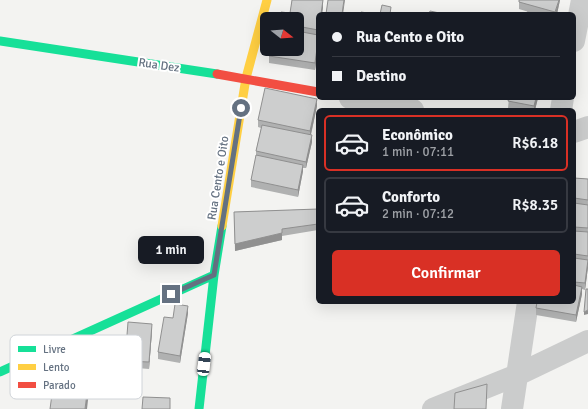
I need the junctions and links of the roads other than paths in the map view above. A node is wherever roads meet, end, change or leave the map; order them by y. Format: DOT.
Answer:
graph roads {
  1 [pos="267,0"];
  2 [pos="582,0"];
  3 [pos="576,31"];
  4 [pos="0,41"];
  5 [pos="246,78"];
  6 [pos="316,92"];
  7 [pos="360,100"];
  8 [pos="402,108"];
  9 [pos="588,127"];
  10 [pos="576,131"];
  11 [pos="214,275"];
  12 [pos="528,304"];
  13 [pos="82,335"];
  14 [pos="588,341"];
  15 [pos="10,367"];
  16 [pos="0,372"];
  17 [pos="517,375"];
  18 [pos="199,409"];
  19 [pos="433,409"];
  20 [pos="512,409"];
  1 -- 5 [label="street, Rua Cento e Oito"];
  2 -- 3 [label="street"];
  4 -- 5 [label="street, Rua Dez"];
  5 -- 6 [label="street, Rua Dez"];
  5 -- 11 [label="street, Rua Cento e Oito"];
  7 -- 8 [label="street"];
  9 -- 10 [label="street"];
  11 -- 13 [label="street"];
  11 -- 18 [label="street, Rua Cento e Oito"];
  12 -- 17 [label="street"];
  14 -- 17 [label="street"];
  15 -- 16 [label="street"];
  17 -- 19 [label="street"];
  17 -- 20 [label="street"];
}
